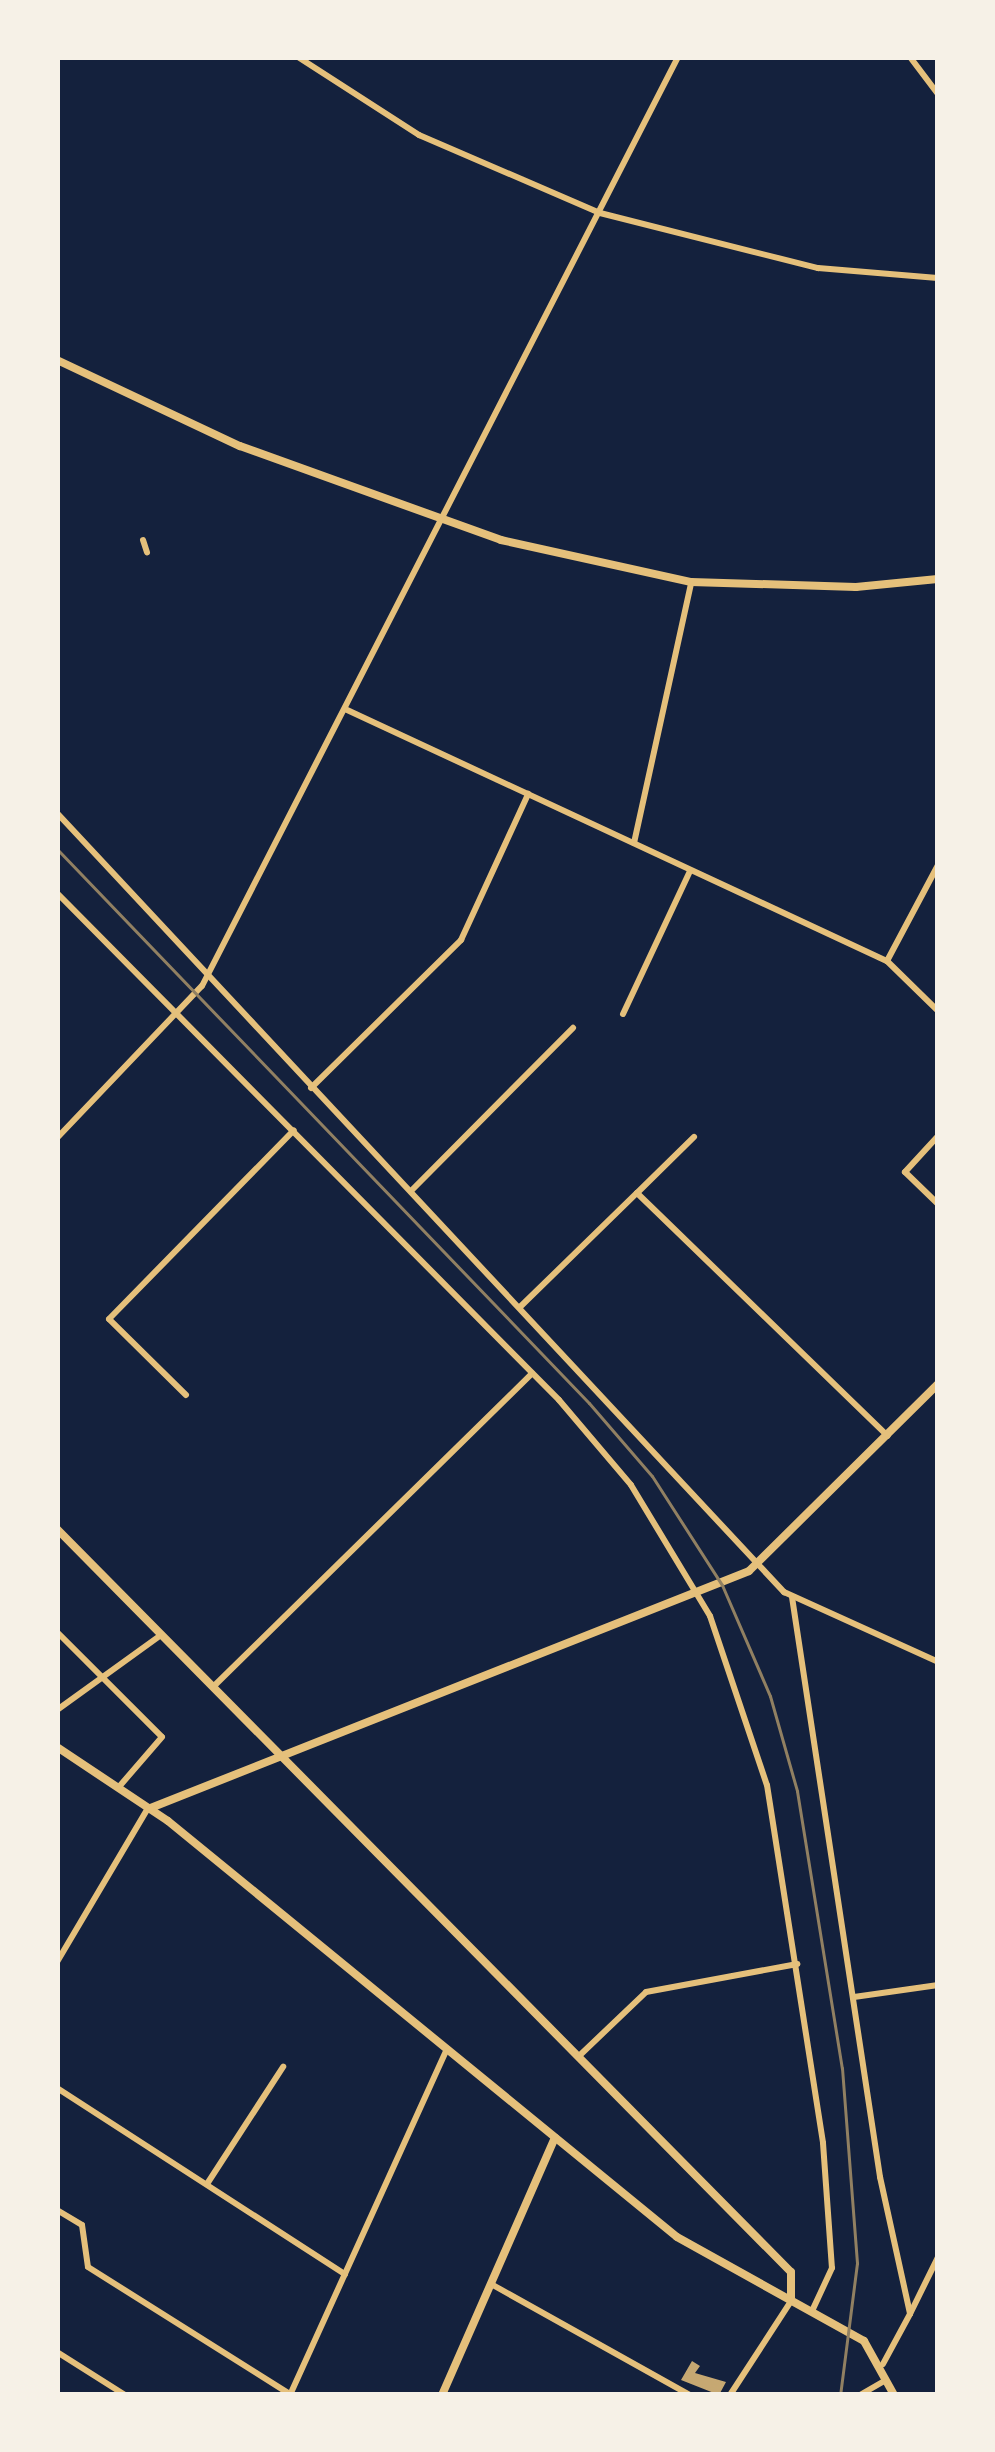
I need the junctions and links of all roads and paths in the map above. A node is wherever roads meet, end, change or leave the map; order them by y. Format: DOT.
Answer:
graph roads {
  1 [pos="298,57"];
  2 [pos="678,57"];
  3 [pos="910,57"];
  4 [pos="938,94"];
  5 [pos="600,213"];
  6 [pos="938,278"];
  7 [pos="57,359"];
  8 [pos="440,521"];
  9 [pos="143,540"];
  10 [pos="147,552"];
  11 [pos="938,579"];
  12 [pos="691,582"];
  13 [pos="345,709"];
  14 [pos="528,794"];
  15 [pos="57,813"];
  16 [pos="634,843"];
  17 [pos="938,865"];
  18 [pos="691,869"];
  19 [pos="57,892"];
  20 [pos="887,961"];
  21 [pos="206,977"];
  22 [pos="938,1011"];
  23 [pos="623,1014"];
  24 [pos="181,1016"];
  25 [pos="573,1028"];
  26 [pos="311,1088"];
  27 [pos="295,1130"];
  28 [pos="938,1136"];
  29 [pos="694,1137"];
  30 [pos="57,1138"];
  31 [pos="411,1191"];
  32 [pos="637,1193"];
  33 [pos="938,1204"];
  34 [pos="520,1306"];
  35 [pos="532,1373"];
  36 [pos="938,1384"];
  37 [pos="186,1396"];
  38 [pos="888,1436"];
  39 [pos="57,1529"];
  40 [pos="761,1564"];
  41 [pos="699,1596"];
  42 [pos="792,1597"];
  43 [pos="57,1632"];
  44 [pos="162,1634"];
  45 [pos="938,1662"];
  46 [pos="105,1681"];
  47 [pos="213,1687"];
  48 [pos="57,1693"];
  49 [pos="69,1703"];
  50 [pos="57,1710"];
  51 [pos="57,1747"];
  52 [pos="281,1756"];
  53 [pos="118,1788"];
  54 [pos="147,1810"];
  55 [pos="57,1963"];
  56 [pos="796,1964"];
  57 [pos="938,1985"];
  58 [pos="854,1997"];
  59 [pos="446,2051"];
  60 [pos="578,2057"];
  61 [pos="283,2067"];
  62 [pos="57,2088"];
  63 [pos="555,2138"];
  64 [pos="207,2185"];
  65 [pos="57,2210"];
  66 [pos="938,2257"];
  67 [pos="345,2274"];
  68 [pos="491,2284"];
  69 [pos="791,2301"];
  70 [pos="812,2311"];
  71 [pos="910,2314"];
  72 [pos="57,2352"];
  73 [pos="883,2364"];
  74 [pos="889,2379"];
  75 [pos="125,2395"];
  76 [pos="291,2395"];
  77 [pos="442,2395"];
  78 [pos="690,2395"];
  79 [pos="730,2395"];
  80 [pos="860,2395"];
  81 [pos="894,2395"];
  1 -- 5 [label="street"];
  2 -- 5 [label="street"];
  3 -- 4 [label="street"];
  5 -- 6 [label="street"];
  5 -- 8 [label="street"];
  7 -- 8 [label="street"];
  8 -- 12 [label="street"];
  8 -- 13 [label="street"];
  9 -- 10 [label="street"];
  11 -- 12 [label="street"];
  12 -- 16 [label="street"];
  13 -- 14 [label="street"];
  13 -- 21 [label="street"];
  14 -- 16 [label="street"];
  14 -- 26 [label="street"];
  15 -- 21 [label="street"];
  16 -- 18 [label="street"];
  17 -- 20 [label="street"];
  18 -- 20 [label="street"];
  18 -- 23 [label="street"];
  19 -- 24 [label="street"];
  20 -- 22 [label="street"];
  21 -- 24 [label="street"];
  21 -- 26 [label="street"];
  24 -- 27 [label="street"];
  24 -- 30 [label="street"];
  25 -- 31 [label="street"];
  26 -- 31 [label="street"];
  27 -- 35 [label="street"];
  27 -- 37 [label="street"];
  28 -- 33 [label="street"];
  29 -- 32 [label="street"];
  31 -- 34 [label="street"];
  32 -- 34 [label="street"];
  32 -- 38 [label="street"];
  34 -- 40 [label="street"];
  35 -- 41 [label="street"];
  35 -- 47 [label="street"];
  36 -- 38 [label="street"];
  38 -- 40 [label="street"];
  39 -- 44 [label="street"];
  40 -- 41 [label="street"];
  40 -- 42 [label="street"];
  41 -- 52 [label="street"];
  41 -- 56 [label="street"];
  42 -- 45 [label="street"];
  42 -- 58 [label="street"];
  43 -- 46 [label="street"];
  44 -- 46 [label="street"];
  44 -- 47 [label="street"];
  46 -- 49 [label="street"];
  46 -- 53 [label="street"];
  47 -- 52 [label="street"];
  48 -- 49 [label="street"];
  49 -- 50 [label="street"];
  51 -- 53 [label="street"];
  52 -- 54 [label="street"];
  52 -- 60 [label="street"];
  53 -- 54 [label="street"];
  54 -- 55 [label="street"];
  54 -- 59 [label="street"];
  56 -- 60 [label="street"];
  56 -- 70 [label="street"];
  57 -- 58 [label="street"];
  58 -- 71 [label="street"];
  59 -- 63 [label="street"];
  59 -- 67 [label="street"];
  60 -- 69 [label="street"];
  61 -- 64 [label="street"];
  62 -- 64 [label="street"];
  63 -- 68 [label="street"];
  63 -- 69 [label="street"];
  64 -- 67 [label="street"];
  65 -- 76 [label="street"];
  66 -- 71 [label="street"];
  67 -- 76 [label="street"];
  68 -- 77 [label="street"];
  68 -- 78 [label="street"];
  69 -- 70 [label="street"];
  69 -- 79 [label="street"];
  70 -- 73 [label="street"];
  71 -- 73 [label="street"];
  72 -- 75 [label="street"];
  73 -- 74 [label="street"];
  74 -- 80 [label="street"];
  74 -- 81 [label="street"];
}
